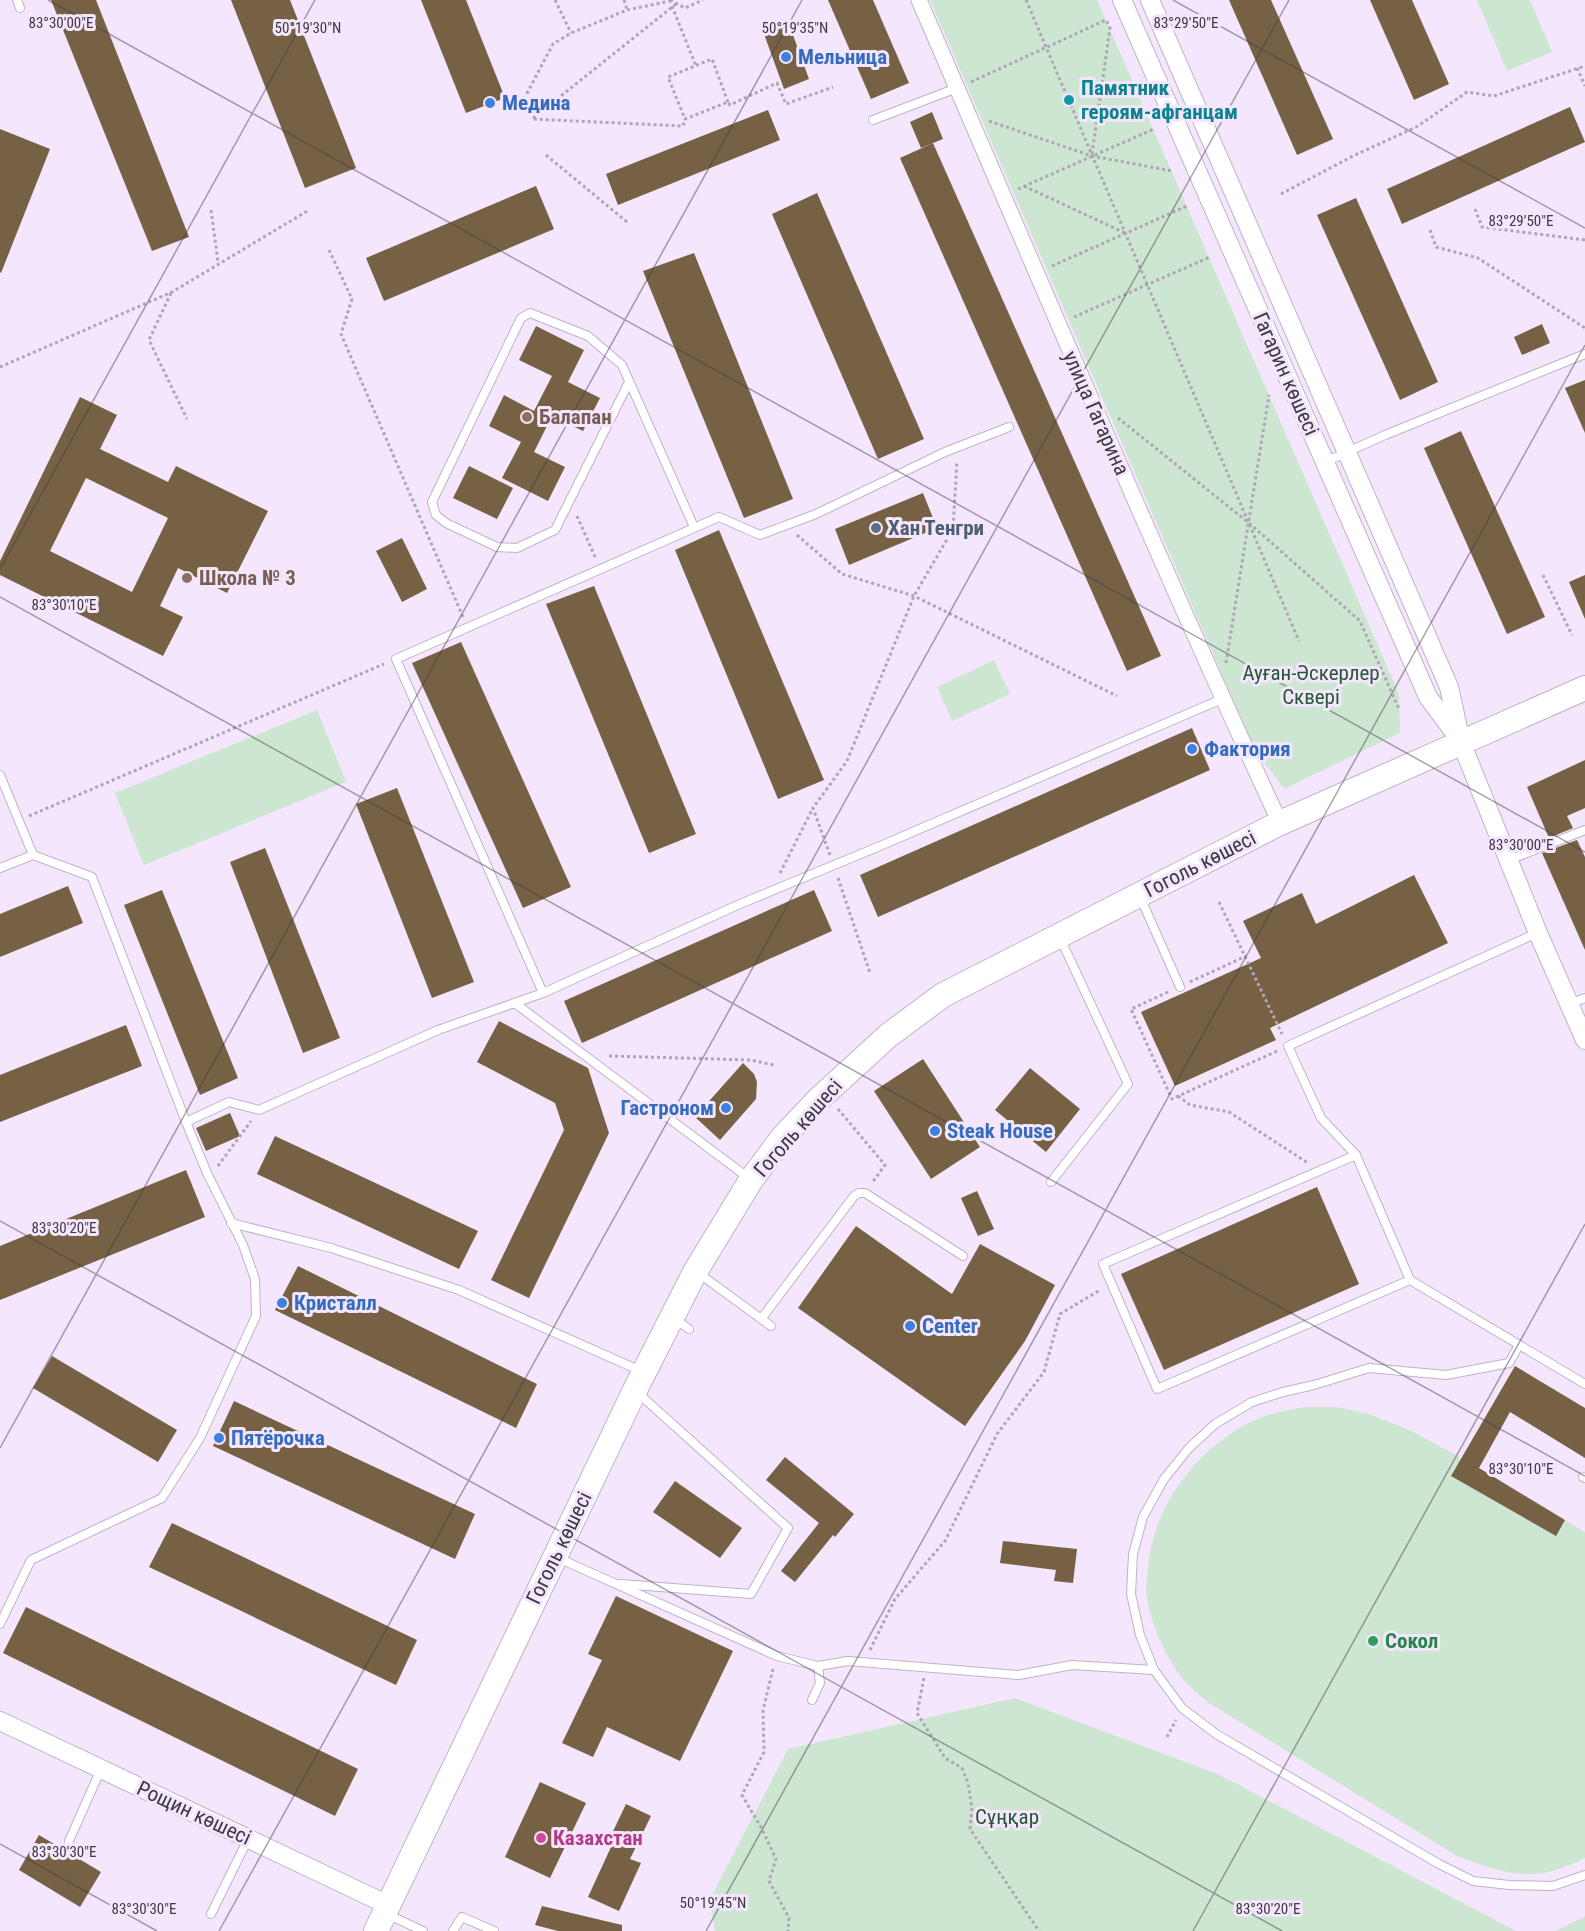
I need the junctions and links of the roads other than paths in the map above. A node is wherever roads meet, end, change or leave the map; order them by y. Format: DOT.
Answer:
graph roads {
  1 [pos="920,0"];
  2 [pos="1122,0"];
  3 [pos="1150,0"];
  4 [pos="962,86"];
  5 [pos="873,120"];
  6 [pos="1585,354"];
  7 [pos="629,382"];
  8 [pos="1009,427"];
  9 [pos="1348,452"];
  10 [pos="1325,462"];
  11 [pos="694,528"];
  12 [pos="1585,688"];
  13 [pos="1222,699"];
  14 [pos="1461,742"];
  15 [pos="0,775"];
  16 [pos="1280,823"];
  17 [pos="1585,830"];
  18 [pos="33,855"];
  19 [pos="1509,860"];
  20 [pos="0,868"];
  21 [pos="1139,895"];
  22 [pos="1538,933"];
  23 [pos="1059,936"];
  24 [pos="1180,987"];
  25 [pos="543,993"];
  26 [pos="1577,1001"];
  27 [pos="516,1004"];
  28 [pos="1585,1040"];
  29 [pos="186,1122"];
  30 [pos="1356,1155"];
  31 [pos="751,1180"];
  32 [pos="1051,1182"];
  33 [pos="231,1223"];
  34 [pos="963,1256"];
  35 [pos="696,1272"];
  36 [pos="1410,1280"];
  37 [pos="761,1319"];
  38 [pos="771,1326"];
  39 [pos="1519,1345"];
  40 [pos="639,1381"];
  41 [pos="1585,1384"];
  42 [pos="555,1557"];
  43 [pos="614,1584"];
  44 [pos="0,1624"];
  45 [pos="818,1666"];
  46 [pos="1154,1670"];
  47 [pos="812,1700"];
  48 [pos="0,1721"];
  49 [pos="101,1769"];
  50 [pos="248,1839"];
  51 [pos="69,1841"];
  52 [pos="1585,1875"];
  53 [pos="211,1914"];
  54 [pos="383,1916"];
  55 [pos="423,1931"];
  56 [pos="453,1931"];
  57 [pos="494,1931"];
  1 -- 4 [label="street, улица Гагарина"];
  2 -- 10 [label="street, Гагарин көшесі"];
  3 -- 9 [label="street, Гагарин көшесі"];
  4 -- 5 [label="lane"];
  4 -- 13 [label="street, улица Гагарина"];
  6 -- 9 [label="lane"];
  7 -- 7 [label="lane"];
  7 -- 11 [label="lane"];
  8 -- 11 [label="lane"];
  9 -- 10 [label="lane"];
  9 -- 14 [label="street, Гагарин көшесі"];
  10 -- 14 [label="street, Гагарин көшесі"];
  11 -- 25 [label="lane"];
  12 -- 14 [label="main road, Гоголь көшесі"];
  13 -- 16 [label="street, улица Гагарина"];
  13 -- 25 [label="lane"];
  14 -- 16 [label="main road, Гоголь көшесі"];
  14 -- 19 [label="street, Гагарин көшесі"];
  15 -- 18 [label="lane"];
  16 -- 21 [label="main road, Гоголь көшесі"];
  17 -- 19 [label="lane"];
  18 -- 20 [label="lane"];
  18 -- 29 [label="lane"];
  19 -- 22 [label="street, Гагарин көшесі"];
  21 -- 23 [label="main road, Гоголь көшесі"];
  21 -- 24 [label="lane"];
  22 -- 26 [label="street, Гагарин көшесі"];
  22 -- 30 [label="lane"];
  23 -- 31 [label="main road, Гоголь көшесі"];
  23 -- 32 [label="lane"];
  25 -- 27 [label="lane"];
  26 -- 28 [label="street, Гагарин көшесі"];
  27 -- 29 [label="lane"];
  27 -- 31 [label="lane"];
  29 -- 33 [label="lane"];
  30 -- 36 [label="lane"];
  30 -- 36 [label="lane"];
  31 -- 35 [label="main road, Гоголь көшесі"];
  33 -- 40 [label="lane"];
  33 -- 44 [label="lane"];
  34 -- 37 [label="lane"];
  35 -- 37 [label="lane"];
  35 -- 40 [label="main road, Гоголь көшесі"];
  36 -- 39 [label="lane"];
  37 -- 38 [label="lane"];
  39 -- 41 [label="lane"];
  39 -- 46 [label="lane"];
  40 -- 42 [label="main road, Гоголь көшесі"];
  40 -- 43 [label="lane"];
  42 -- 43 [label="lane"];
  42 -- 54 [label="main road, Гоголь көшесі"];
  43 -- 45 [label="lane"];
  45 -- 46 [label="lane"];
  45 -- 47 [label="lane"];
  46 -- 52 [label="lane"];
  48 -- 49 [label="street, Рощин көшесі"];
  49 -- 50 [label="street, Рощин көшесі"];
  49 -- 51 [label="lane"];
  50 -- 53 [label="lane"];
  50 -- 54 [label="street, Рощин көшесі"];
  54 -- 55 [label="lane"];
  56 -- 57 [label="lane"];
}
